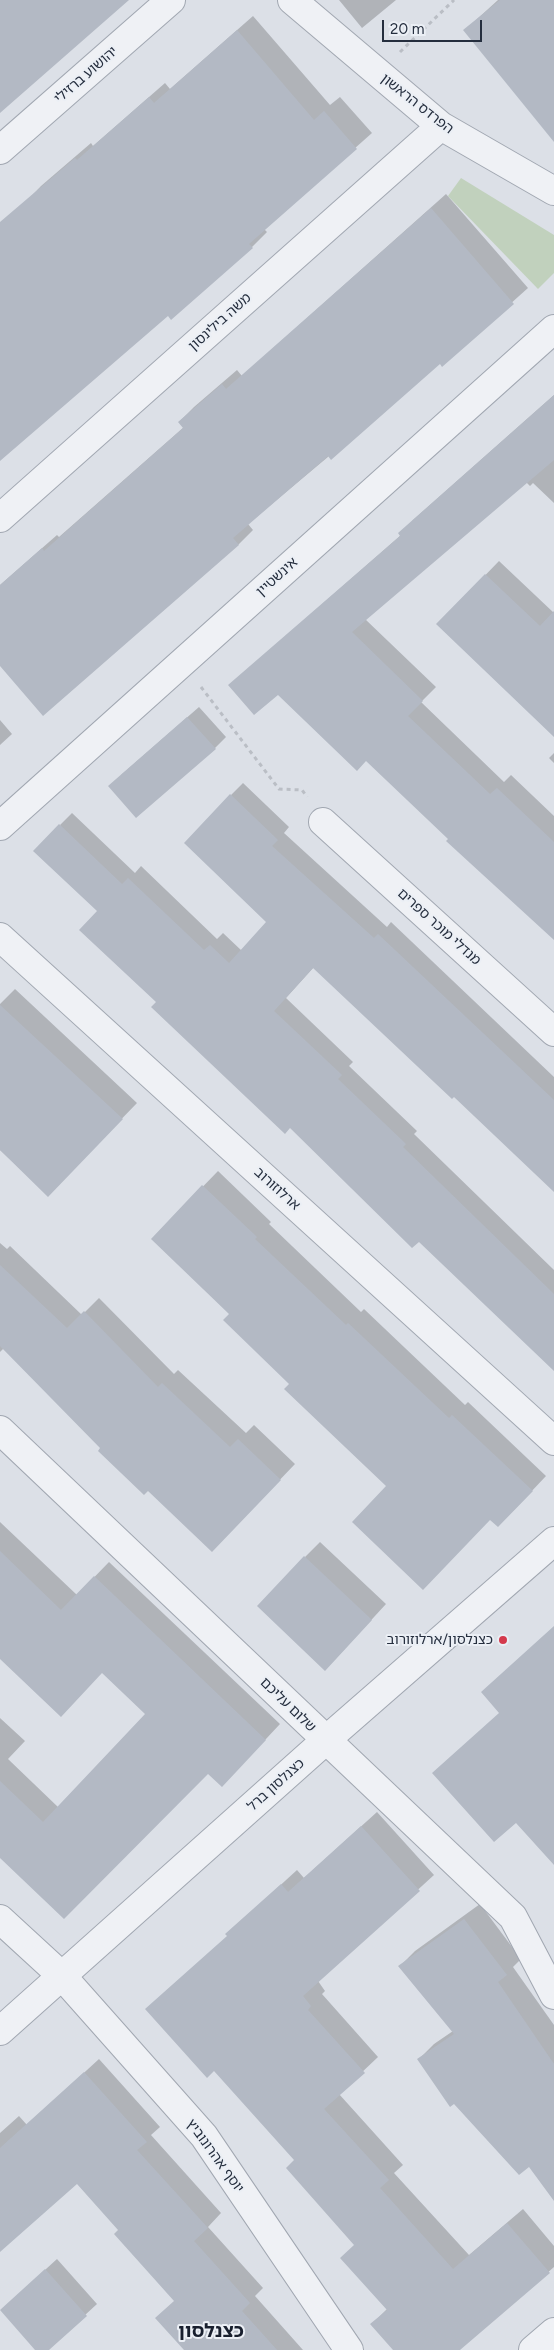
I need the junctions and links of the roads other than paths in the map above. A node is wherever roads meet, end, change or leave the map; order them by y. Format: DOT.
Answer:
graph roads {
  1 [pos="171,0"];
  2 [pos="292,0"];
  3 [pos="441,126"];
  4 [pos="0,150"];
  5 [pos="554,191"];
  6 [pos="554,329"];
  7 [pos="0,518"];
  8 [pos="323,822"];
  9 [pos="0,826"];
  10 [pos="0,937"];
  11 [pos="554,1032"];
  12 [pos="0,1430"];
  13 [pos="554,1440"];
  14 [pos="554,1541"];
  15 [pos="326,1740"];
  16 [pos="0,1919"];
  17 [pos="62,1976"];
  18 [pos="554,1995"];
  19 [pos="0,2031"];
  20 [pos="554,2332"];
  21 [pos="349,2350"];
  22 [pos="534,2350"];
  1 -- 4 [label="street, יהושוע ברזילי"];
  2 -- 3 [label="street, הפרדס הראשון"];
  3 -- 5 [label="street, הפרדס הראשון"];
  3 -- 7 [label="street, משה בילינסון"];
  6 -- 9 [label="street, אינשטיין"];
  8 -- 11 [label="street, מנדלי מוכר ספרים"];
  10 -- 13 [label="street, ארלוזורוב"];
  12 -- 15 [label="street, שלום עליכם"];
  14 -- 15 [label="street, כצנלסון ברל"];
  15 -- 17 [label="street, כצנלסון ברל"];
  15 -- 18 [label="street, שלום עליכם"];
  16 -- 17 [label="street, יוסף אהרונוביץ"];
  17 -- 19 [label="street, כצנלסון ברל"];
  17 -- 21 [label="street, יוסף אהרונוביץ"];
  20 -- 22 [label="street"];
}
